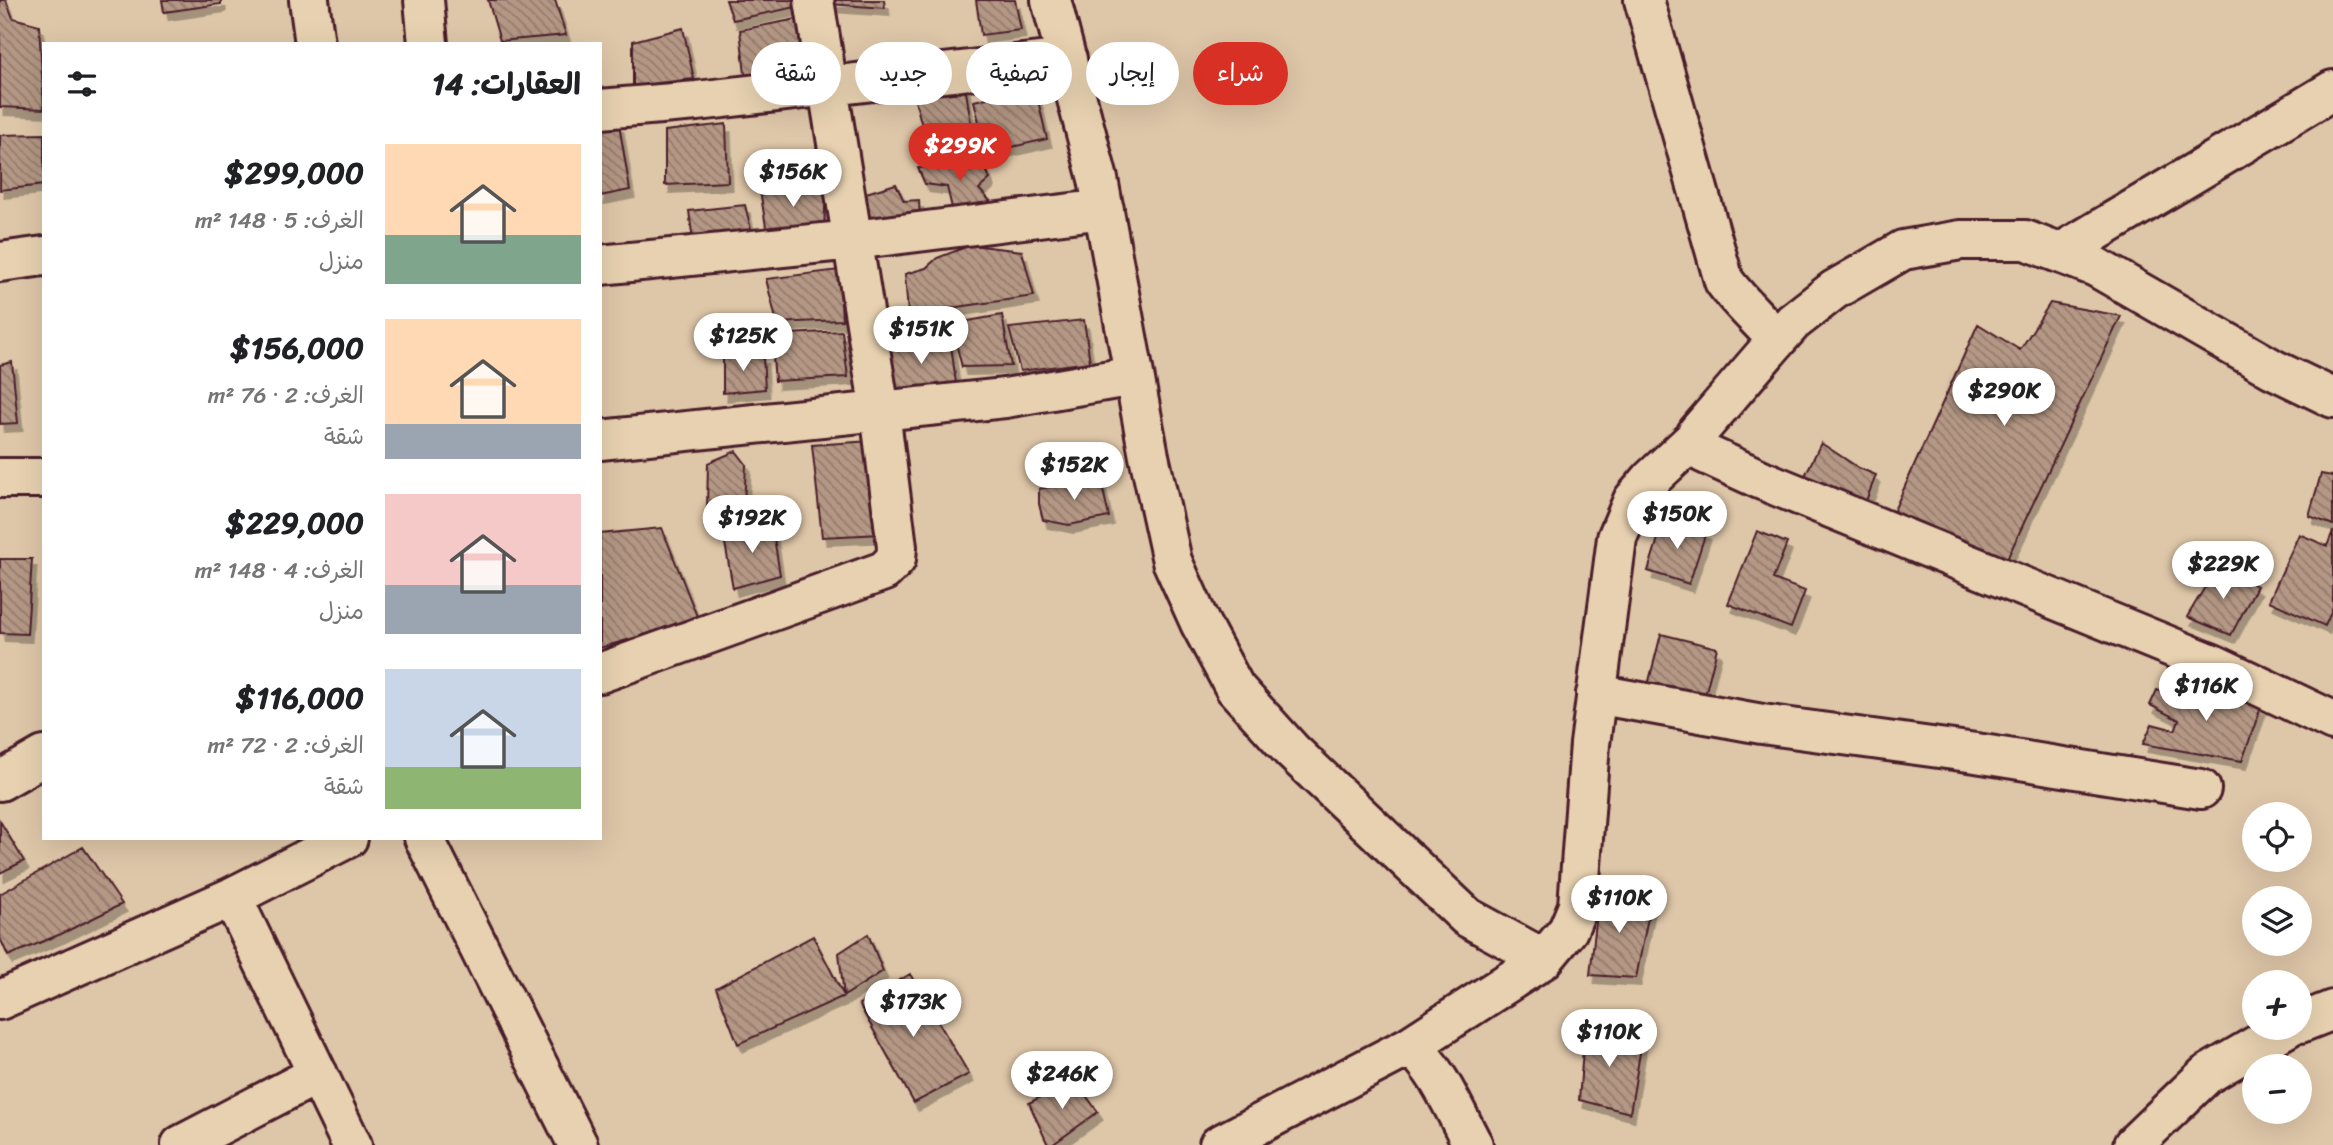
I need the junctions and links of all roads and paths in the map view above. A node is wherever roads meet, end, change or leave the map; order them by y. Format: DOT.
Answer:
graph roads {
  1 [pos="309,0"];
  2 [pos="424,0"];
  3 [pos="814,0"];
  4 [pos="1051,0"];
  5 [pos="1644,0"];
  6 [pos="315,42"];
  7 [pos="428,42"];
  8 [pos="821,42"];
  9 [pos="1062,42"];
  10 [pos="966,70"];
  11 [pos="1072,79"];
  12 [pos="841,85"];
  13 [pos="2333,90"];
  14 [pos="751,95"];
  15 [pos="831,105"];
  16 [pos="602,108"];
  17 [pos="1104,209"];
  18 [pos="853,240"];
  19 [pos="2060,253"];
  20 [pos="42,256"];
  21 [pos="0,262"];
  22 [pos="602,265"];
  23 [pos="1777,340"];
  24 [pos="1134,376"];
  25 [pos="2333,398"];
  26 [pos="880,411"];
  27 [pos="1694,439"];
  28 [pos="602,440"];
  29 [pos="0,478"];
  30 [pos="42,478"];
  31 [pos="602,672"];
  32 [pos="1596,694"];
  33 [pos="2333,721"];
  34 [pos="42,757"];
  35 [pos="0,781"];
  36 [pos="2200,789"];
  37 [pos="344,840"];
  38 [pos="425,840"];
  39 [pos="232,897"];
  40 [pos="1544,958"];
  41 [pos="0,1000"];
  42 [pos="2333,1010"];
  43 [pos="2312,1018"];
  44 [pos="2266,1040"];
  45 [pos="1410,1046"];
  46 [pos="318,1074"];
  47 [pos="1240,1140"];
  48 [pos="181,1145"];
  49 [pos="352,1145"];
  50 [pos="578,1145"];
  51 [pos="1474,1145"];
  52 [pos="2133,1145"];
  1 -- 6 [label="street"];
  2 -- 7 [label="street"];
  3 -- 8 [label="street"];
  4 -- 9 [label="street"];
  5 -- 23 [label="street"];
  10 -- 12 [label="street"];
  11 -- 17 [label="street"];
  13 -- 19 [label="street"];
  14 -- 16 [label="street"];
  15 -- 18 [label="street"];
  17 -- 18 [label="street"];
  17 -- 24 [label="street"];
  18 -- 22 [label="street"];
  18 -- 26 [label="street"];
  19 -- 23 [label="street"];
  19 -- 25 [label="street"];
  20 -- 21 [label="street"];
  23 -- 27 [label="street"];
  24 -- 26 [label="street"];
  24 -- 40 [label="street"];
  26 -- 28 [label="street"];
  26 -- 31 [label="street"];
  27 -- 32 [label="street"];
  27 -- 33 [label="street"];
  29 -- 30 [label="street"];
  32 -- 36 [label="street"];
  32 -- 40 [label="street"];
  34 -- 35 [label="street"];
  37 -- 39 [label="street"];
  38 -- 50 [label="street"];
  39 -- 41 [label="street"];
  39 -- 46 [label="street"];
  40 -- 45 [label="street"];
  42 -- 43 [label="street"];
  44 -- 52 [label="street"];
  45 -- 47 [label="street"];
  45 -- 51 [label="street"];
  46 -- 48 [label="street"];
  46 -- 49 [label="street"];
}
